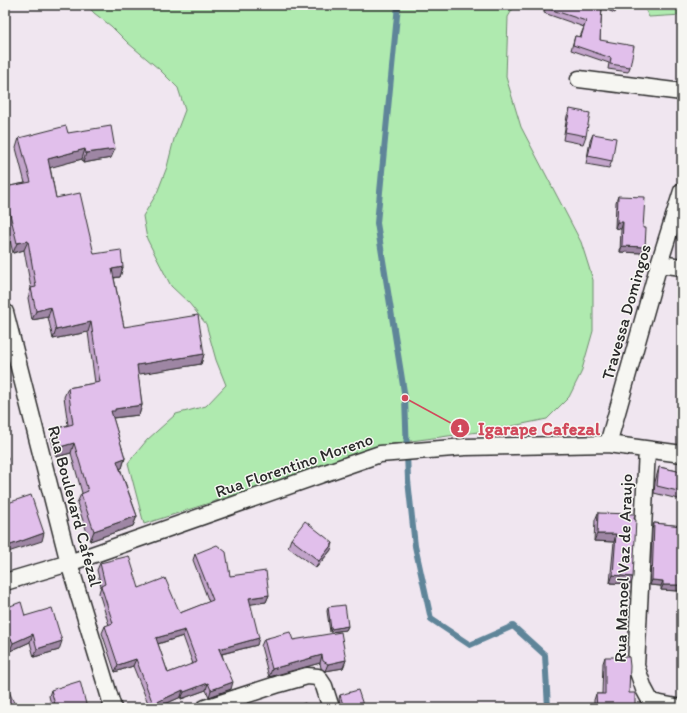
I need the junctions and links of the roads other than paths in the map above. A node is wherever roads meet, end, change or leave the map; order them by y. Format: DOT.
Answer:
graph roads {
  1 [pos="579,78"];
  2 [pos="682,92"];
  3 [pos="682,191"];
  4 [pos="659,264"];
  5 [pos="682,266"];
  6 [pos="5,312"];
  7 [pos="608,444"];
  8 [pos="647,450"];
  9 [pos="682,454"];
  10 [pos="69,563"];
  11 [pos="5,582"];
  12 [pos="113,708"];
  13 [pos="205,708"];
  14 [pos="331,708"];
  15 [pos="681,708"];
  1 -- 2 [label="street"];
  3 -- 4 [label="street, Travessa Domingos"];
  4 -- 5 [label="street"];
  4 -- 7 [label="street, Travessa Domingos"];
  6 -- 10 [label="street, Rua Boulevard Cafezal"];
  7 -- 8 [label="street, Rua Florentino Moreno"];
  7 -- 10 [label="street, Rua Florentino Moreno"];
  8 -- 9 [label="street, Rua Florentino Moreno"];
  8 -- 15 [label="street, Rua Manoel Vaz de Araujo"];
  10 -- 11 [label="street, Rua Florentino Moreno"];
  10 -- 12 [label="street, Rua Boulevard Cafezal"];
  13 -- 14 [label="street"];
}
